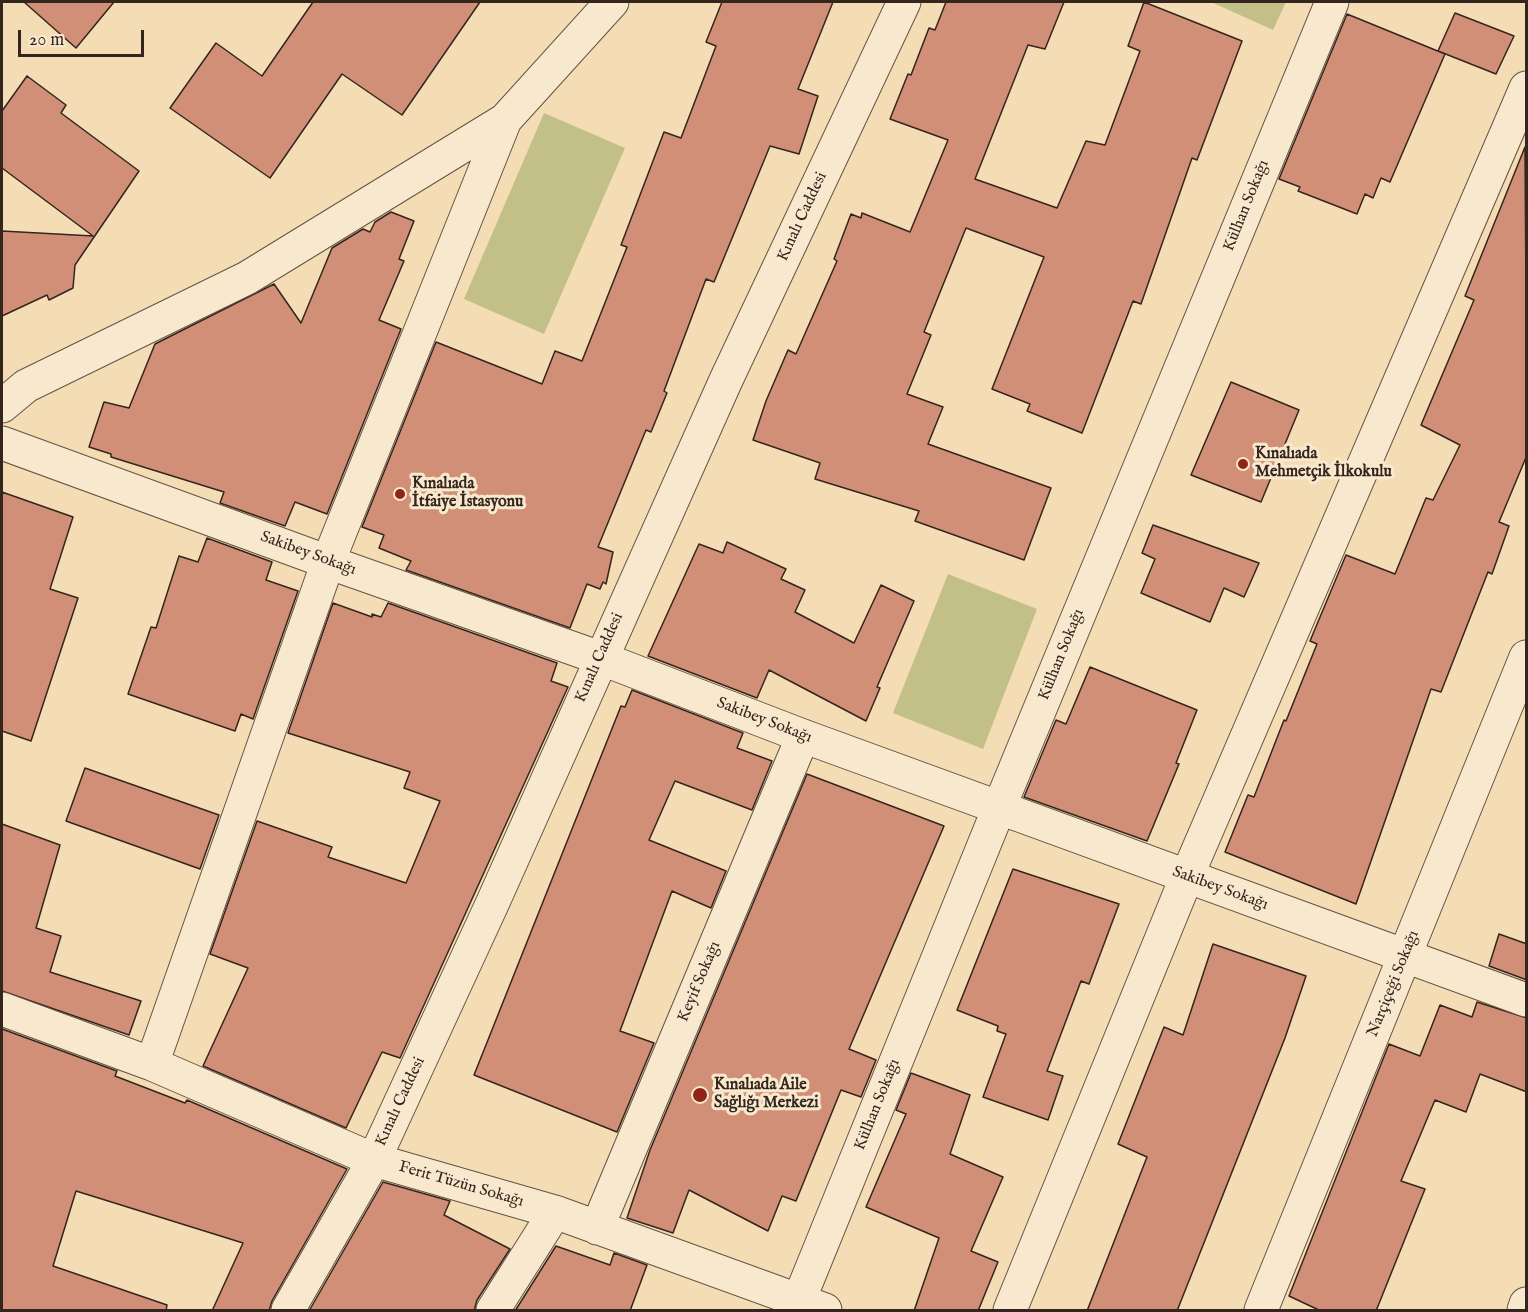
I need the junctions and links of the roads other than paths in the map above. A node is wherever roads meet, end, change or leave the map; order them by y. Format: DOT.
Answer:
graph roads {
  1 [pos="612,2"];
  2 [pos="904,2"];
  3 [pos="1332,2"];
  4 [pos="1527,88"];
  5 [pos="505,120"];
  6 [pos="2,406"];
  7 [pos="2,442"];
  8 [pos="328,562"];
  9 [pos="1527,657"];
  10 [pos="600,658"];
  11 [pos="803,736"];
  12 [pos="999,808"];
  13 [pos="1187,876"];
  14 [pos="1405,956"];
  15 [pos="1527,1000"];
  16 [pos="2,1009"];
  17 [pos="152,1064"];
  18 [pos="374,1160"];
  19 [pos="555,1212"];
  20 [pos="597,1228"];
  21 [pos="1527,1304"];
  22 [pos="806,1307"];
  23 [pos="288,1311"];
  24 [pos="493,1311"];
  25 [pos="1010,1311"];
  26 [pos="1262,1311"];
  27 [pos="1524,1311"];
  1 -- 5 [label="street"];
  2 -- 10 [label="street, Kınalı Caddesi"];
  3 -- 12 [label="street, Külhan Sokağı"];
  4 -- 13 [label="street"];
  5 -- 6 [label="street"];
  5 -- 8 [label="street"];
  7 -- 8 [label="street, Sakibey Sokağı"];
  8 -- 10 [label="street, Sakibey Sokağı"];
  8 -- 17 [label="street"];
  9 -- 14 [label="street, Narçiçeği Sokağı"];
  10 -- 11 [label="street, Sakibey Sokağı"];
  10 -- 18 [label="street, Kınalı Caddesi"];
  11 -- 12 [label="street, Sakibey Sokağı"];
  11 -- 20 [label="street, Keyif Sokağı"];
  12 -- 13 [label="street, Sakibey Sokağı"];
  12 -- 22 [label="street, Külhan Sokağı"];
  13 -- 14 [label="street, Sakibey Sokağı"];
  13 -- 25 [label="street"];
  14 -- 15 [label="street, Sakibey Sokağı"];
  14 -- 26 [label="street, Narçiçeği Sokağı"];
  16 -- 17 [label="street, Ferit Tüzün Sokağı"];
  17 -- 18 [label="street, Ferit Tüzün Sokağı"];
  18 -- 19 [label="street, Ferit Tüzün Sokağı"];
  18 -- 23 [label="street, Kınalı Caddesi"];
  19 -- 20 [label="street, Ferit Tüzün Sokağı"];
  19 -- 24 [label="street"];
  20 -- 22 [label="street, Ferit Tüzün Sokağı"];
  21 -- 27 [label="street"];
}
